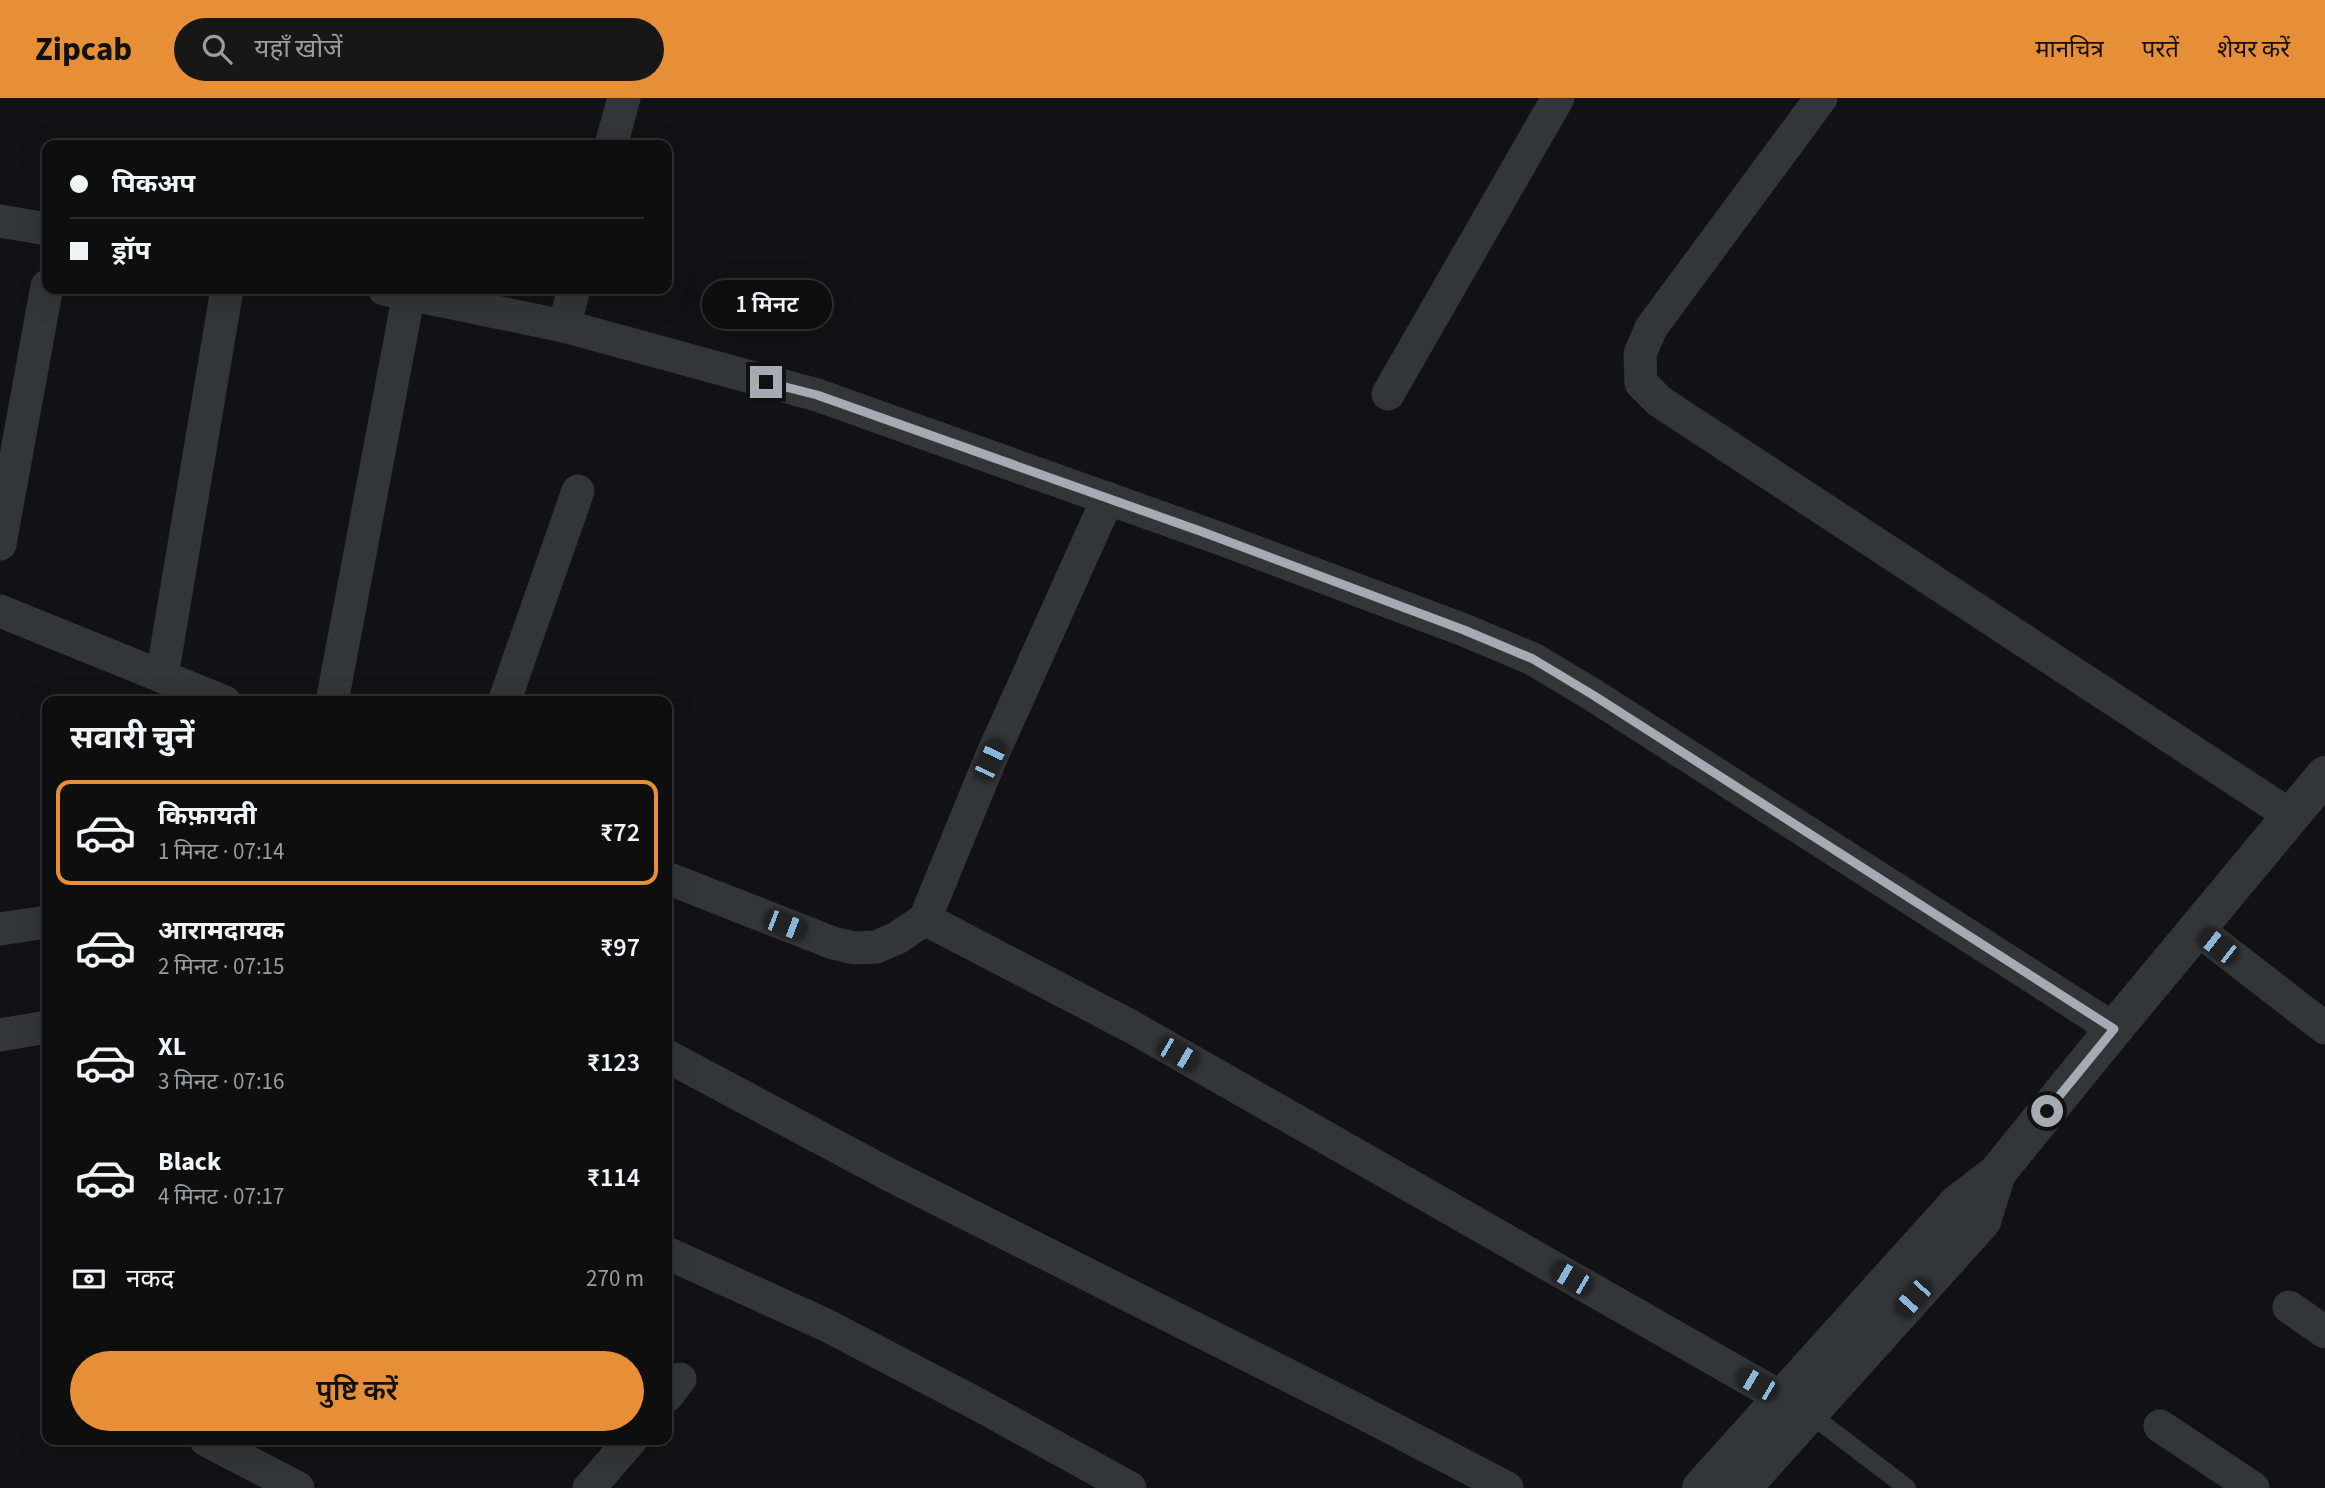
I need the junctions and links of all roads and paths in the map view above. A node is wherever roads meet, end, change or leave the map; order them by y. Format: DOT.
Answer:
graph roads {
  1 [pos="624,98"];
  2 [pos="1558,98"];
  3 [pos="1821,98"];
  4 [pos="612,140"];
  5 [pos="0,221"];
  6 [pos="42,228"];
  7 [pos="46,294"];
  8 [pos="226,294"];
  9 [pos="396,294"];
  10 [pos="410,294"];
  11 [pos="573,294"];
  12 [pos="564,326"];
  13 [pos="1388,394"];
  14 [pos="578,491"];
  15 [pos="1108,498"];
  16 [pos="0,544"];
  17 [pos="0,611"];
  18 [pos="162,676"];
  19 [pos="210,696"];
  20 [pos="333,696"];
  21 [pos="506,696"];
  22 [pos="2325,775"];
  23 [pos="2291,816"];
  24 [pos="672,880"];
  25 [pos="925,919"];
  26 [pos="42,923"];
  27 [pos="0,929"];
  28 [pos="2197,929"];
  29 [pos="42,1028"];
  30 [pos="2325,1028"];
  31 [pos="2114,1029"];
  32 [pos="0,1035"];
  33 [pos="672,1059"];
  34 [pos="672,1255"];
  35 [pos="2289,1307"];
  36 [pos="2325,1332"];
  37 [pos="1795,1406"];
  38 [pos="2160,1426"];
  39 [pos="216,1445"];
  40 [pos="624,1445"];
  41 [pos="298,1488"];
  42 [pos="589,1488"];
  43 [pos="1130,1488"];
  44 [pos="1507,1488"];
  45 [pos="1701,1488"];
  46 [pos="1742,1488"];
  47 [pos="1907,1488"];
  48 [pos="2253,1488"];
  1 -- 4 [label="street"];
  2 -- 13 [label="street"];
  3 -- 23 [label="street"];
  5 -- 6 [label="street"];
  7 -- 16 [label="street"];
  8 -- 18 [label="street"];
  9 -- 20 [label="street"];
  10 -- 12 [label="street"];
  11 -- 12 [label="street"];
  12 -- 15 [label="street"];
  14 -- 21 [label="street"];
  15 -- 25 [label="street"];
  15 -- 31 [label="street"];
  17 -- 18 [label="street"];
  18 -- 19 [label="street"];
  22 -- 23 [label="street"];
  23 -- 28 [label="street"];
  24 -- 25 [label="street"];
  25 -- 37 [label="street"];
  26 -- 27 [label="street"];
  28 -- 30 [label="street"];
  28 -- 31 [label="street"];
  29 -- 32 [label="street"];
  31 -- 37 [label="street"];
  33 -- 44 [label="street"];
  34 -- 43 [label="street"];
  35 -- 36 [label="street"];
  37 -- 45 [label="street"];
  37 -- 46 [label="street"];
  37 -- 47 [label="lane"];
  38 -- 48 [label="street"];
  39 -- 41 [label="street"];
  40 -- 42 [label="street"];
}
